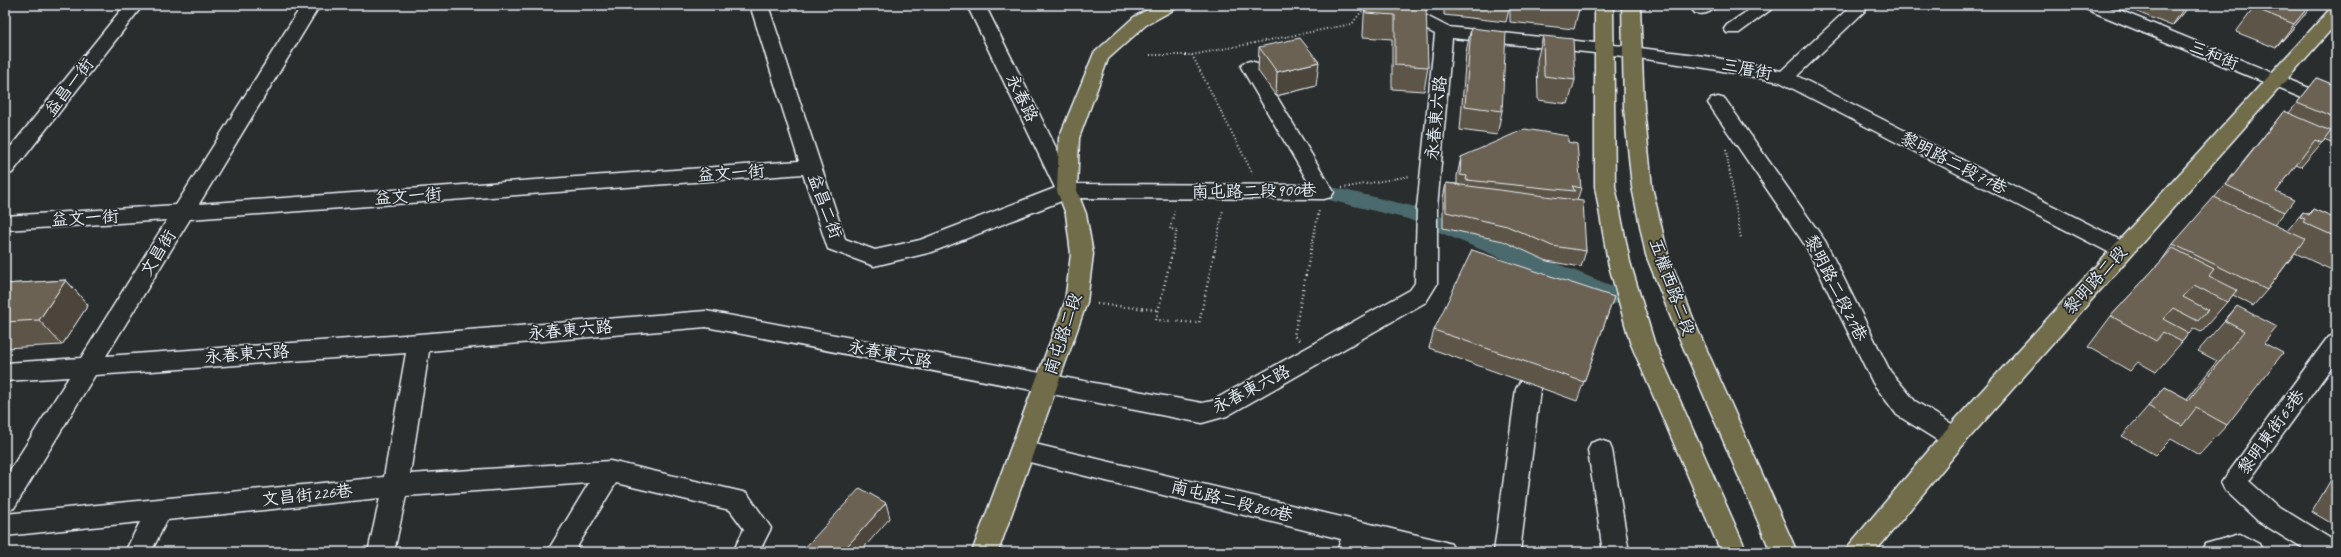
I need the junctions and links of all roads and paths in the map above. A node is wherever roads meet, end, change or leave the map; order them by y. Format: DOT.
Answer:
graph roads {
  1 [pos="134,5"];
  2 [pos="311,5"];
  3 [pos="759,5"];
  4 [pos="976,5"];
  5 [pos="1169,5"];
  6 [pos="1391,5"];
  7 [pos="1604,5"];
  8 [pos="1631,5"];
  9 [pos="1768,5"];
  10 [pos="1862,5"];
  11 [pos="2092,5"];
  12 [pos="1371,8"];
  13 [pos="2336,13"];
  14 [pos="1734,29"];
  15 [pos="1444,32"];
  16 [pos="1604,49"];
  17 [pos="1632,52"];
  18 [pos="1150,55"];
  19 [pos="1192,55"];
  20 [pos="1250,67"];
  21 [pos="1785,77"];
  22 [pos="2276,81"];
  23 [pos="1718,103"];
  24 [pos="2336,106"];
  25 [pos="811,167"];
  26 [pos="5,168"];
  27 [pos="1430,172"];
  28 [pos="1256,180"];
  29 [pos="1067,192"];
  30 [pos="1322,200"];
  31 [pos="1176,203"];
  32 [pos="1223,210"];
  33 [pos="183,212"];
  34 [pos="5,223"];
  35 [pos="2122,250"];
  36 [pos="1076,302"];
  37 [pos="1158,310"];
  38 [pos="419,342"];
  39 [pos="2336,343"];
  40 [pos="1319,353"];
  41 [pos="89,365"];
  42 [pos="5,372"];
  43 [pos="1046,384"];
  44 [pos="1528,389"];
  45 [pos="1954,438"];
  46 [pos="1600,450"];
  47 [pos="1022,451"];
  48 [pos="610,470"];
  49 [pos="395,486"];
  50 [pos="5,500"];
  51 [pos="158,510"];
  52 [pos="5,525"];
  53 [pos="1353,542"];
  54 [pos="138,552"];
  55 [pos="381,552"];
  56 [pos="560,552"];
  57 [pos="746,552"];
  58 [pos="985,552"];
  59 [pos="1442,552"];
  60 [pos="1507,552"];
  61 [pos="1616,552"];
  62 [pos="1734,552"];
  63 [pos="1784,552"];
  64 [pos="1859,552"];
  65 [pos="2214,552"];
  66 [pos="2250,552"];
  67 [pos="2330,552"];
  1 -- 26 [label="street, 益昌一街"];
  2 -- 33 [label="street, 文昌街"];
  3 -- 25 [label="street, 益昌二街"];
  4 -- 29 [label="street, 永春路"];
  5 -- 29 [label="main road, 南屯路二段"];
  6 -- 15 [label="street"];
  7 -- 16 [label="main road"];
  8 -- 17 [label="main road, 五權西路二段"];
  9 -- 14 [label="street"];
  10 -- 21 [label="street, 三厝街"];
  11 -- 22 [label="street, 三和街"];
  12 -- 19 [label="path"];
  13 -- 22 [label="main road, 黎明路二段"];
  15 -- 16 [label="street, 三厝街"];
  15 -- 27 [label="street, 永春東六路"];
  16 -- 17 [label="street, 三厝街"];
  16 -- 62 [label="main road"];
  17 -- 21 [label="street, 三厝街"];
  17 -- 63 [label="main road, 五權西路二段"];
  18 -- 19 [label="path"];
  19 -- 28 [label="path"];
  20 -- 30 [label="street, 南屯路二段900巷"];
  21 -- 35 [label="street, 黎明路二段71巷"];
  22 -- 24 [label="street, 三和街"];
  22 -- 35 [label="main road, 黎明路二段"];
  23 -- 45 [label="street, 黎明路二段21巷"];
  25 -- 29 [label="street, 益昌二街"];
  25 -- 33 [label="street, 益文一街"];
  27 -- 30 [label="path"];
  27 -- 40 [label="street, 永春東六路"];
  29 -- 30 [label="street, 南屯路二段900巷"];
  29 -- 36 [label="main road, 南屯路二段"];
  30 -- 40 [label="path"];
  31 -- 37 [label="path"];
  32 -- 37 [label="path"];
  33 -- 34 [label="street, 益文一街"];
  33 -- 41 [label="street, 文昌街"];
  35 -- 45 [label="main road, 黎明路二段"];
  36 -- 37 [label="path"];
  36 -- 43 [label="main road, 南屯路二段"];
  38 -- 41 [label="street, 永春東六路"];
  38 -- 43 [label="street, 永春東六路"];
  38 -- 49 [label="street"];
  39 -- 67 [label="street, 黎明東街63巷"];
  40 -- 43 [label="street, 永春東六路"];
  41 -- 42 [label="street, 永春東六路"];
  41 -- 50 [label="street, 文昌街"];
  43 -- 47 [label="main road, 南屯路二段"];
  44 -- 60 [label="street"];
  45 -- 64 [label="main road, 黎明路二段"];
  46 -- 61 [label="street"];
  47 -- 53 [label="street, 南屯路二段860巷"];
  47 -- 58 [label="main road, 南屯路二段"];
  48 -- 49 [label="street, 文昌街226巷"];
  48 -- 56 [label="street"];
  48 -- 57 [label="street, 文昌街226巷"];
  49 -- 51 [label="street, 文昌街226巷"];
  49 -- 55 [label="street"];
  51 -- 52 [label="street, 文昌街226巷"];
  51 -- 54 [label="street"];
  53 -- 59 [label="street, 南屯路二段860巷"];
  65 -- 66 [label="street"];
}
